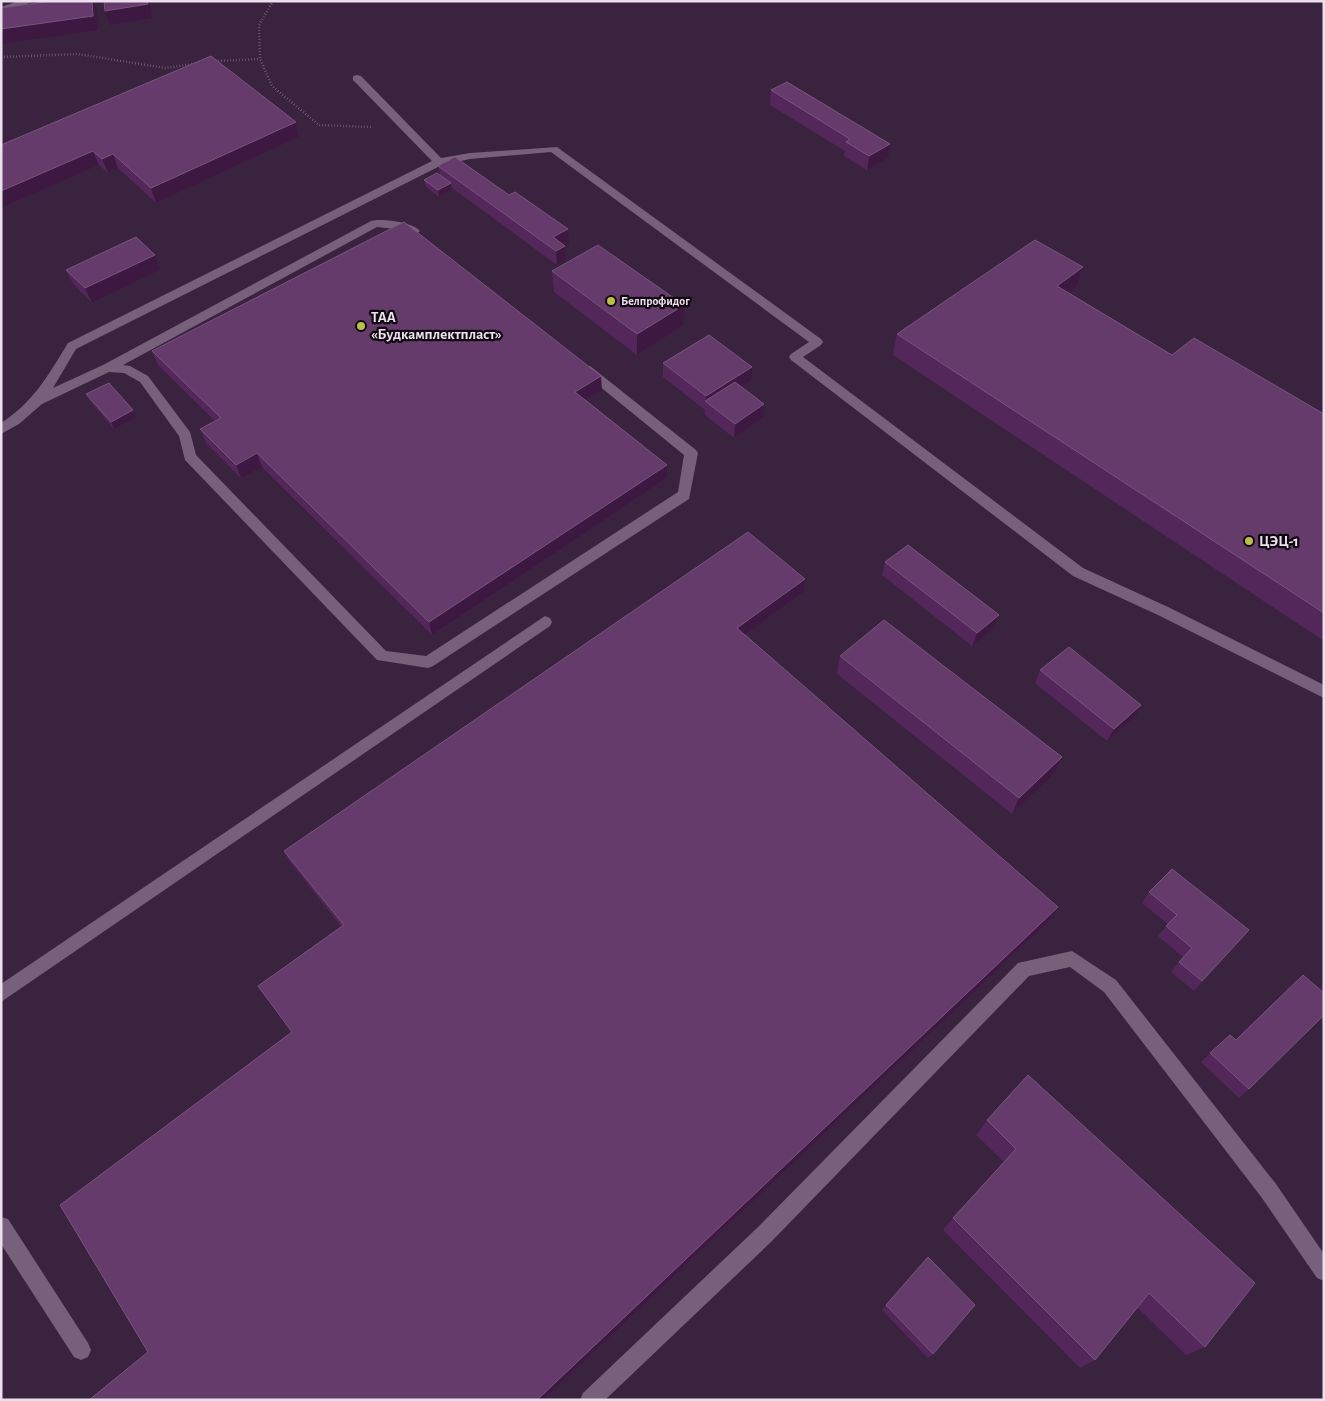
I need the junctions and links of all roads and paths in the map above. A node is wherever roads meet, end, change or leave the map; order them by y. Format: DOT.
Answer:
graph roads {
  1 [pos="30,1"];
  2 [pos="272,1"];
  3 [pos="1,10"];
  4 [pos="1,56"];
  5 [pos="260,59"];
  6 [pos="209,62"];
  7 [pos="200,63"];
  8 [pos="357,78"];
  9 [pos="403,128"];
  10 [pos="438,162"];
  11 [pos="424,239"];
  12 [pos="576,361"];
  13 [pos="107,368"];
  14 [pos="40,400"];
  15 [pos="1,428"];
  16 [pos="545,622"];
  17 [pos="1324,692"];
  18 [pos="1,994"];
  19 [pos="1,1226"];
  20 [pos="1324,1271"];
  21 [pos="81,1350"];
  22 [pos="590,1400"];
  1 -- 3 [label="lane"];
  2 -- 5 [label="path"];
  4 -- 7 [label="path"];
  5 -- 6 [label="path"];
  5 -- 9 [label="path"];
  8 -- 9 [label="lane"];
  9 -- 10 [label="lane"];
  10 -- 14 [label="lane"];
  10 -- 17 [label="lane"];
  11 -- 13 [label="lane"];
  12 -- 13 [label="lane"];
  13 -- 14 [label="lane"];
  14 -- 15 [label="lane"];
  16 -- 18 [label="lane"];
  19 -- 21 [label="lane"];
  20 -- 22 [label="lane"];
}
